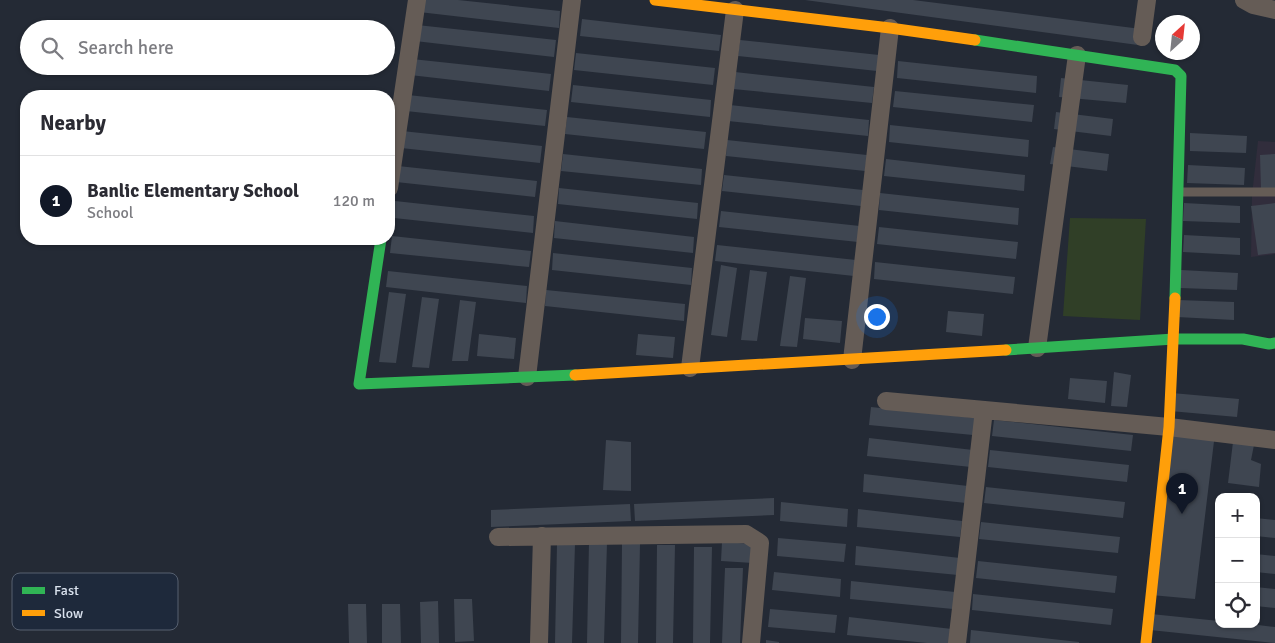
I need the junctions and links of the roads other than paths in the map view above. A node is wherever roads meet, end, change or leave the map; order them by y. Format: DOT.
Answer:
graph roads {
  1 [pos="417,0"];
  2 [pos="572,0"];
  3 [pos="655,0"];
  4 [pos="1147,0"];
  5 [pos="1244,0"];
  6 [pos="735,10"];
  7 [pos="1275,10"];
  8 [pos="890,28"];
  9 [pos="1142,37"];
  10 [pos="1077,54"];
  11 [pos="395,148"];
  12 [pos="1178,192"];
  13 [pos="1275,192"];
  14 [pos="380,245"];
  15 [pos="1174,338"];
  16 [pos="1275,343"];
  17 [pos="1037,348"];
  18 [pos="852,360"];
  19 [pos="690,368"];
  20 [pos="527,377"];
  21 [pos="886,400"];
  22 [pos="984,410"];
  23 [pos="1169,427"];
  24 [pos="1275,440"];
  25 [pos="542,536"];
  26 [pos="498,537"];
  27 [pos="539,643"];
  28 [pos="751,643"];
  29 [pos="957,643"];
  30 [pos="1146,643"];
  1 -- 11 [label="street"];
  2 -- 20 [label="street"];
  3 -- 6 [label="street"];
  4 -- 9 [label="street"];
  5 -- 7 [label="street"];
  6 -- 8 [label="street"];
  6 -- 19 [label="street"];
  8 -- 10 [label="street"];
  8 -- 18 [label="street"];
  10 -- 12 [label="street"];
  10 -- 17 [label="street"];
  12 -- 13 [label="lane"];
  12 -- 15 [label="street"];
  14 -- 20 [label="street"];
  15 -- 16 [label="street"];
  15 -- 17 [label="street"];
  15 -- 23 [label="street"];
  17 -- 18 [label="street"];
  18 -- 19 [label="street"];
  19 -- 20 [label="street"];
  21 -- 22 [label="street"];
  22 -- 23 [label="street"];
  22 -- 29 [label="street"];
  23 -- 24 [label="street"];
  23 -- 30 [label="street"];
  25 -- 26 [label="street"];
  25 -- 27 [label="street"];
  25 -- 28 [label="street"];
}
